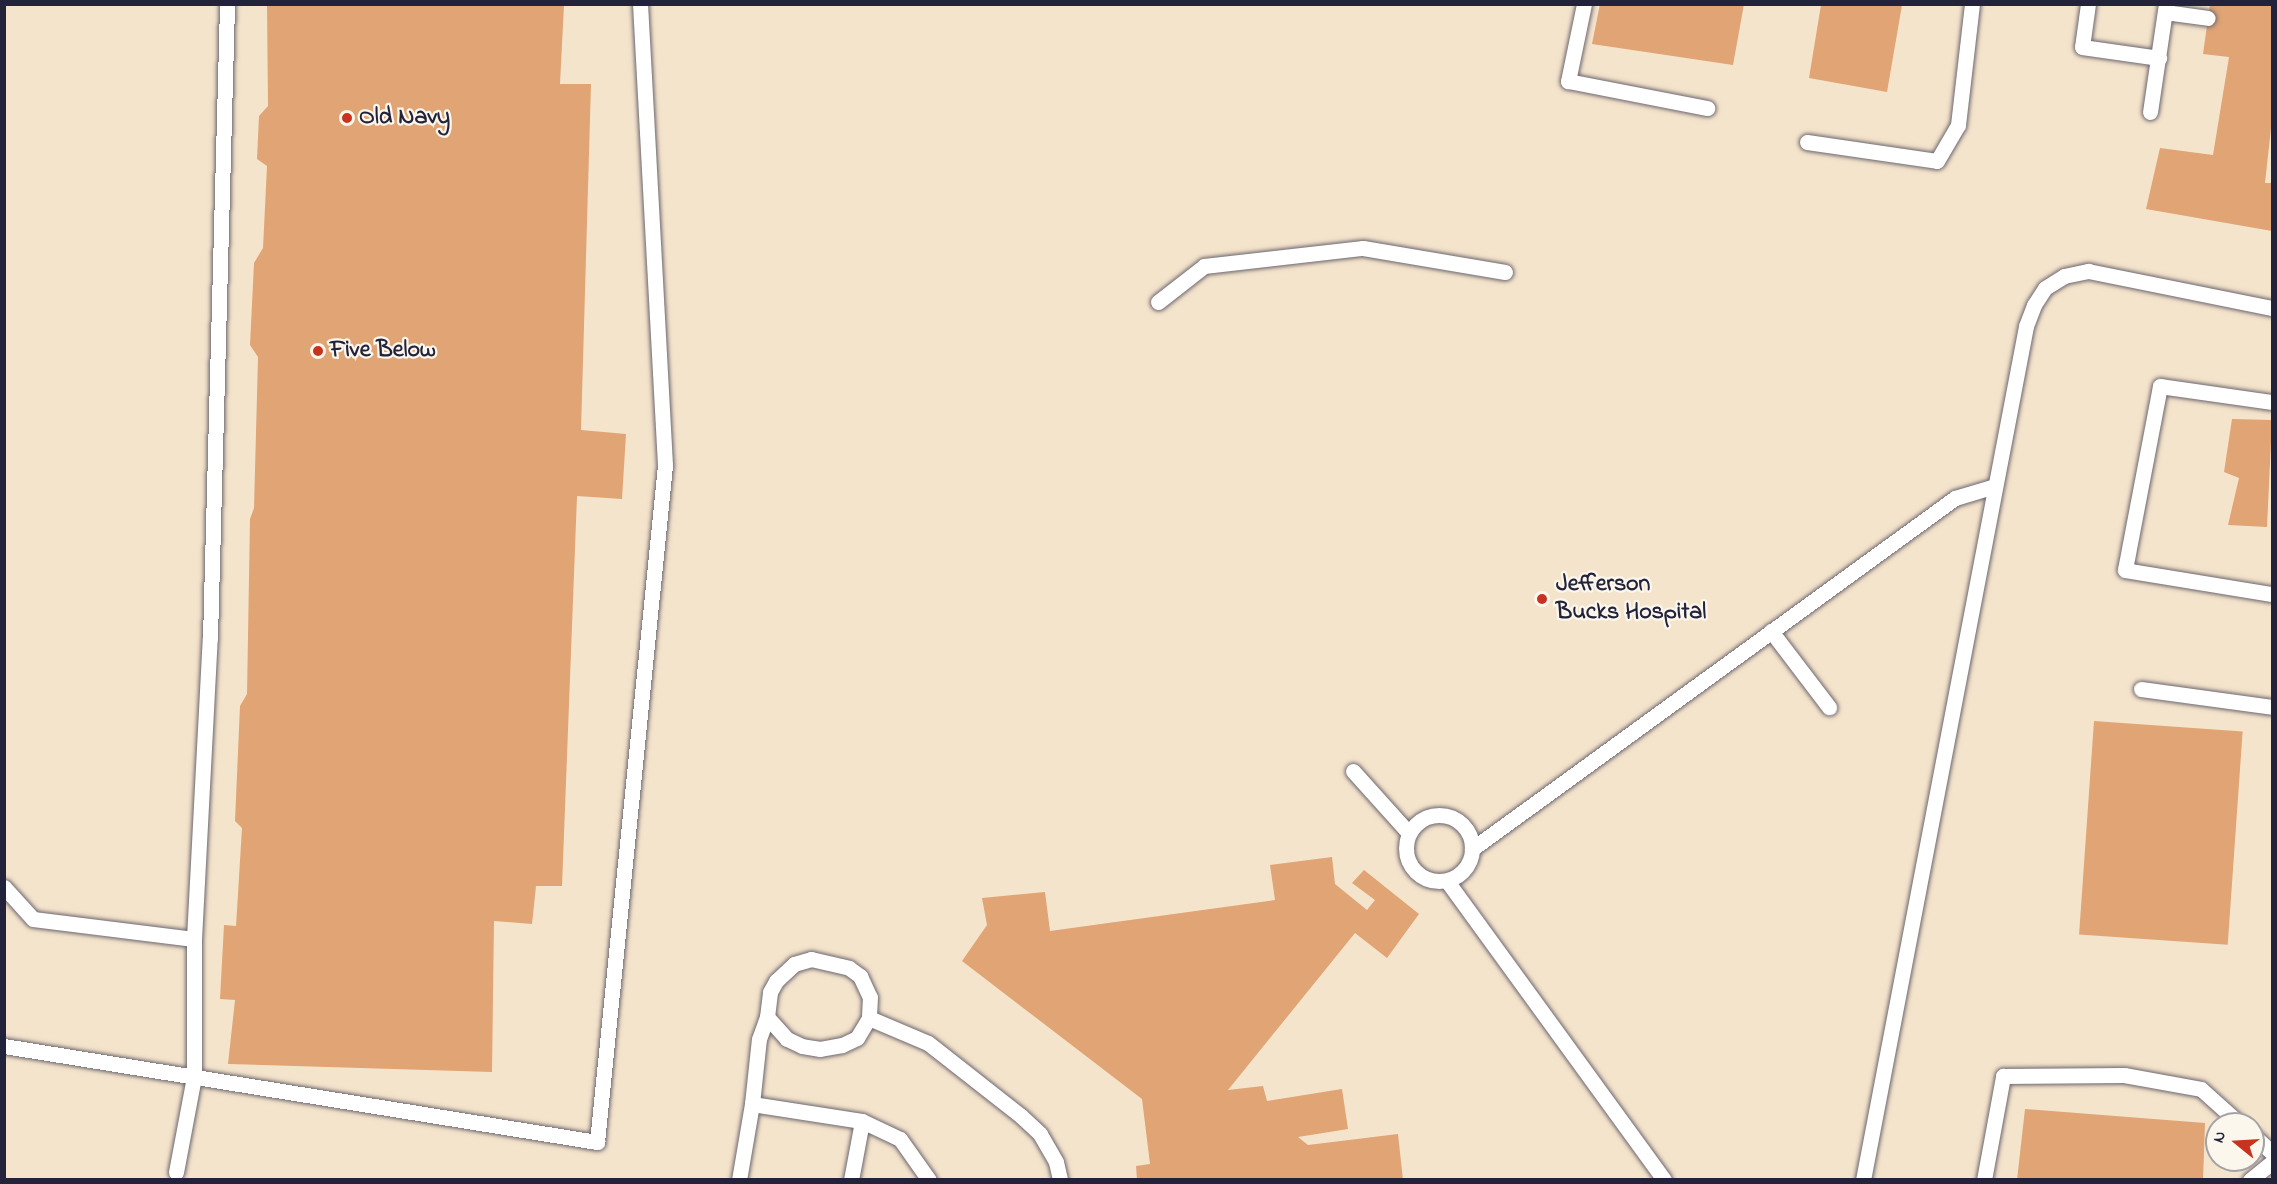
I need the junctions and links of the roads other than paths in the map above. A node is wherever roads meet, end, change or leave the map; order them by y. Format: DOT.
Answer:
graph roads {
  1 [pos="227,4"];
  2 [pos="640,4"];
  3 [pos="1584,4"];
  4 [pos="1972,4"];
  5 [pos="2088,4"];
  6 [pos="2166,8"];
  7 [pos="2208,18"];
  8 [pos="2159,58"];
  9 [pos="1707,108"];
  10 [pos="2150,112"];
  11 [pos="1807,142"];
  12 [pos="1505,272"];
  13 [pos="1158,302"];
  14 [pos="2272,308"];
  15 [pos="2272,402"];
  16 [pos="1995,486"];
  17 [pos="2272,594"];
  18 [pos="1771,631"];
  19 [pos="2141,689"];
  20 [pos="1829,707"];
  21 [pos="2272,707"];
  22 [pos="1353,771"];
  23 [pos="1408,832"];
  24 [pos="1472,849"];
  25 [pos="1448,881"];
  26 [pos="4,887"];
  27 [pos="194,939"];
  28 [pos="767,1017"];
  29 [pos="869,1018"];
  30 [pos="4,1046"];
  31 [pos="194,1077"];
  32 [pos="752,1104"];
  33 [pos="2227,1112"];
  34 [pos="862,1121"];
  35 [pos="2272,1162"];
  36 [pos="176,1172"];
  37 [pos="739,1179"];
  38 [pos="850,1179"];
  39 [pos="928,1179"];
  40 [pos="1060,1179"];
  41 [pos="1664,1179"];
  42 [pos="1863,1179"];
  43 [pos="1984,1179"];
  44 [pos="2250,1179"];
  1 -- 27 [label="lane"];
  2 -- 31 [label="lane"];
  3 -- 9 [label="lane"];
  4 -- 11 [label="lane"];
  5 -- 8 [label="lane"];
  6 -- 7 [label="lane"];
  6 -- 8 [label="lane"];
  8 -- 10 [label="lane"];
  12 -- 13 [label="lane"];
  14 -- 16 [label="lane"];
  15 -- 17 [label="lane"];
  16 -- 18 [label="lane"];
  16 -- 42 [label="lane"];
  18 -- 20 [label="lane"];
  18 -- 24 [label="lane"];
  19 -- 21 [label="lane"];
  22 -- 23 [label="lane"];
  23 -- 24 [label="lane"];
  23 -- 25 [label="lane"];
  24 -- 25 [label="lane"];
  25 -- 41 [label="lane"];
  26 -- 27 [label="lane"];
  27 -- 31 [label="lane"];
  28 -- 29 [label="lane"];
  28 -- 29 [label="lane"];
  28 -- 32 [label="lane"];
  29 -- 40 [label="lane"];
  30 -- 31 [label="lane"];
  31 -- 36 [label="lane"];
  32 -- 34 [label="lane"];
  32 -- 37 [label="lane"];
  33 -- 43 [label="lane"];
  34 -- 38 [label="lane"];
  34 -- 39 [label="lane"];
  35 -- 44 [label="lane"];
}
